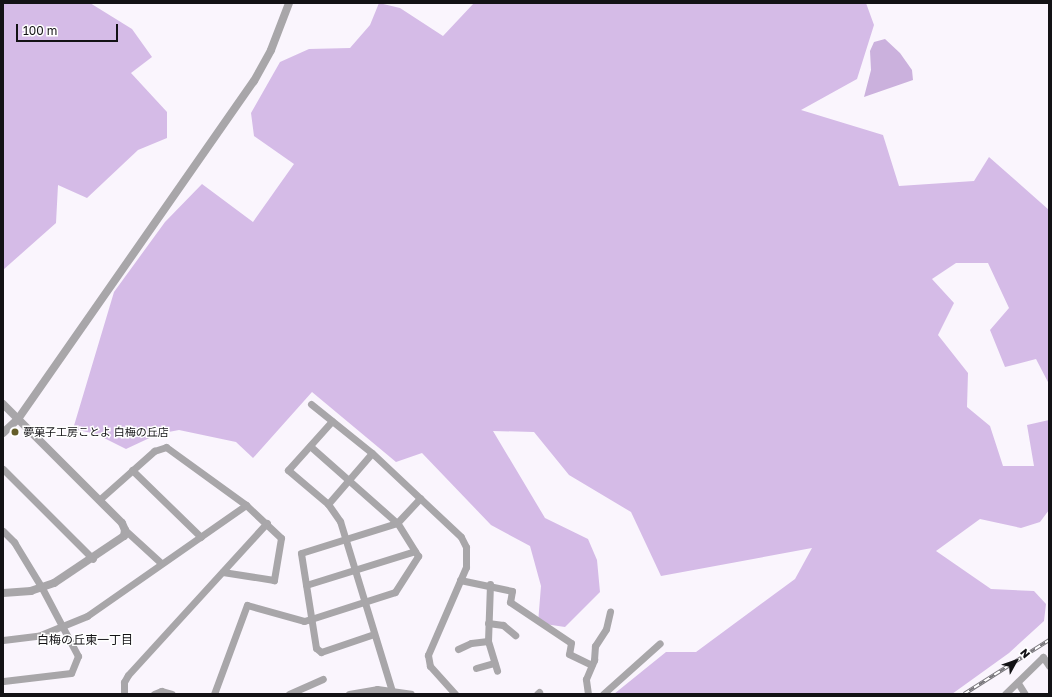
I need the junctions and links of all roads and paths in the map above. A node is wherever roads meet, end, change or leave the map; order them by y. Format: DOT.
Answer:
graph roads {
  1 [pos="289,3"];
  2 [pos="3,404"];
  3 [pos="311,404"];
  4 [pos="18,419"];
  5 [pos="332,421"];
  6 [pos="3,434"];
  7 [pos="310,446"];
  8 [pos="372,453"];
  9 [pos="3,469"];
  10 [pos="132,470"];
  11 [pos="282,470"];
  12 [pos="294,475"];
  13 [pos="349,479"];
  14 [pos="420,498"];
  15 [pos="99,500"];
  16 [pos="328,504"];
  17 [pos="246,505"];
  18 [pos="266,523"];
  19 [pos="397,523"];
  20 [pos="3,530"];
  21 [pos="125,530"];
  22 [pos="201,537"];
  23 [pos="344,537"];
  24 [pos="415,551"];
  25 [pos="93,559"];
  26 [pos="161,563"];
  27 [pos="354,569"];
  28 [pos="223,572"];
  29 [pos="460,580"];
  30 [pos="490,584"];
  31 [pos="306,585"];
  32 [pos="42,588"];
  33 [pos="3,593"];
  34 [pos="364,602"];
  35 [pos="610,611"];
  36 [pos="311,619"];
  37 [pos="488,623"];
  38 [pos="64,627"];
  39 [pos="374,634"];
  40 [pos="515,635"];
  41 [pos="3,640"];
  42 [pos="488,641"];
  43 [pos="660,643"];
  44 [pos="458,649"];
  45 [pos="494,663"];
  46 [pos="592,665"];
  47 [pos="1049,666"];
  48 [pos="476,668"];
  49 [pos="497,671"];
  50 [pos="323,679"];
  51 [pos="3,681"];
  52 [pos="1018,683"];
  53 [pos="392,691"];
  54 [pos="124,694"];
  55 [pos="154,694"];
  56 [pos="172,694"];
  57 [pos="214,694"];
  58 [pos="289,694"];
  59 [pos="349,694"];
  60 [pos="410,694"];
  61 [pos="455,694"];
  62 [pos="588,694"];
  63 [pos="603,694"];
  64 [pos="1005,694"];
  65 [pos="1025,694"];
  1 -- 4 [label="street"];
  2 -- 4 [label="street"];
  3 -- 5 [label="street"];
  4 -- 6 [label="street"];
  4 -- 15 [label="street"];
  5 -- 7 [label="street"];
  5 -- 8 [label="street"];
  7 -- 12 [label="street"];
  7 -- 13 [label="street"];
  8 -- 13 [label="street"];
  8 -- 14 [label="street"];
  9 -- 25 [label="street"];
  10 -- 15 [label="street"];
  10 -- 17 [label="street"];
  10 -- 22 [label="street"];
  11 -- 12 [label="street"];
  12 -- 16 [label="street"];
  13 -- 16 [label="street"];
  13 -- 19 [label="street"];
  14 -- 19 [label="street"];
  14 -- 29 [label="street"];
  15 -- 21 [label="street"];
  16 -- 23 [label="street"];
  17 -- 18 [label="street"];
  17 -- 22 [label="street"];
  18 -- 28 [label="street"];
  18 -- 28 [label="street"];
  19 -- 23 [label="street"];
  19 -- 24 [label="street"];
  20 -- 32 [label="street"];
  21 -- 25 [label="street"];
  21 -- 26 [label="street"];
  22 -- 26 [label="street"];
  23 -- 27 [label="street"];
  23 -- 31 [label="street"];
  24 -- 27 [label="street"];
  24 -- 34 [label="street"];
  25 -- 32 [label="street"];
  26 -- 38 [label="street"];
  27 -- 31 [label="street"];
  27 -- 34 [label="street"];
  28 -- 54 [label="street"];
  29 -- 30 [label="street"];
  29 -- 61 [label="street"];
  30 -- 37 [label="street"];
  30 -- 46 [label="street"];
  31 -- 36 [label="street"];
  32 -- 33 [label="street"];
  32 -- 38 [label="street"];
  34 -- 36 [label="street"];
  34 -- 39 [label="street"];
  35 -- 46 [label="street"];
  36 -- 39 [label="street"];
  36 -- 57 [label="street"];
  37 -- 40 [label="street"];
  37 -- 42 [label="street"];
  38 -- 41 [label="street"];
  38 -- 51 [label="street"];
  39 -- 53 [label="street"];
  42 -- 44 [label="street"];
  42 -- 45 [label="street"];
  43 -- 63 [label="street"];
  45 -- 48 [label="street"];
  45 -- 49 [label="street"];
  46 -- 62 [label="street"];
  47 -- 52 [label="street"];
  50 -- 58 [label="street"];
  52 -- 64 [label="street"];
  52 -- 65 [label="street"];
  53 -- 59 [label="street"];
  53 -- 60 [label="street"];
  55 -- 56 [label="street"];
}
